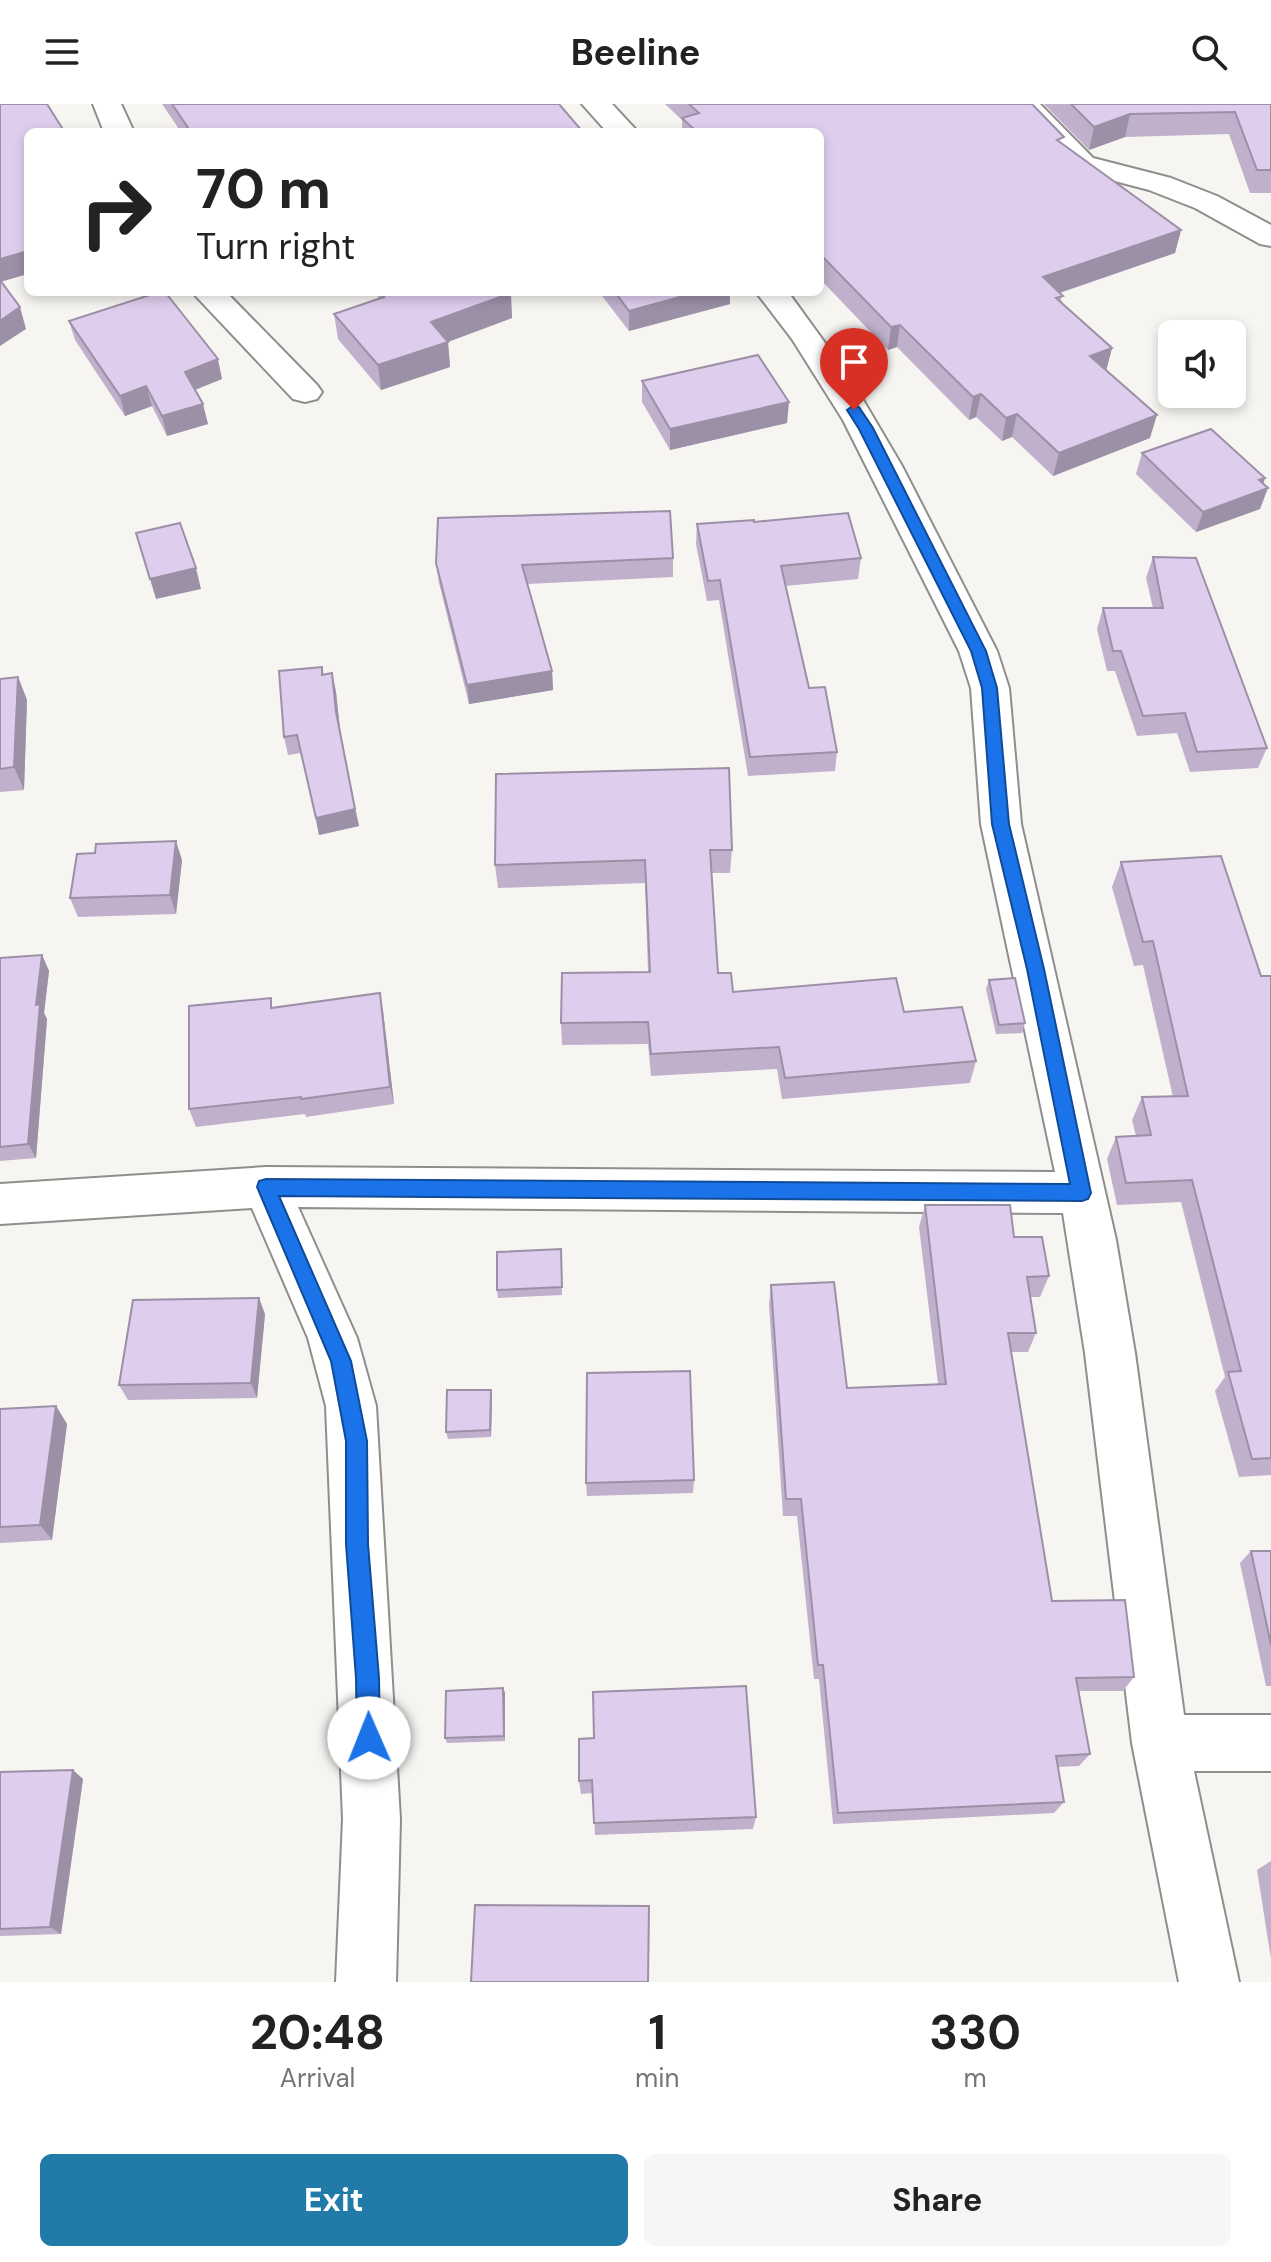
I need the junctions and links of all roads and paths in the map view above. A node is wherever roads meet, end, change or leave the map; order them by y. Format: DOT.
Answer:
graph roads {
  1 [pos="107,104"];
  2 [pos="596,104"];
  3 [pos="1024,104"];
  4 [pos="117,128"];
  5 [pos="619,128"];
  6 [pos="1271,237"];
  7 [pos="212,296"];
  8 [pos="775,296"];
  9 [pos="305,392"];
  10 [pos="266,1187"];
  11 [pos="1082,1193"];
  12 [pos="0,1204"];
  13 [pos="1160,1743"];
  14 [pos="1271,1743"];
  15 [pos="366,1982"];
  16 [pos="1209,1982"];
  1 -- 4 [label="street"];
  2 -- 5 [label="street"];
  3 -- 6 [label="street"];
  7 -- 9 [label="street"];
  8 -- 11 [label="street"];
  10 -- 11 [label="street"];
  10 -- 12 [label="street"];
  10 -- 15 [label="street"];
  11 -- 13 [label="street"];
  13 -- 14 [label="street"];
  13 -- 16 [label="street"];
}
